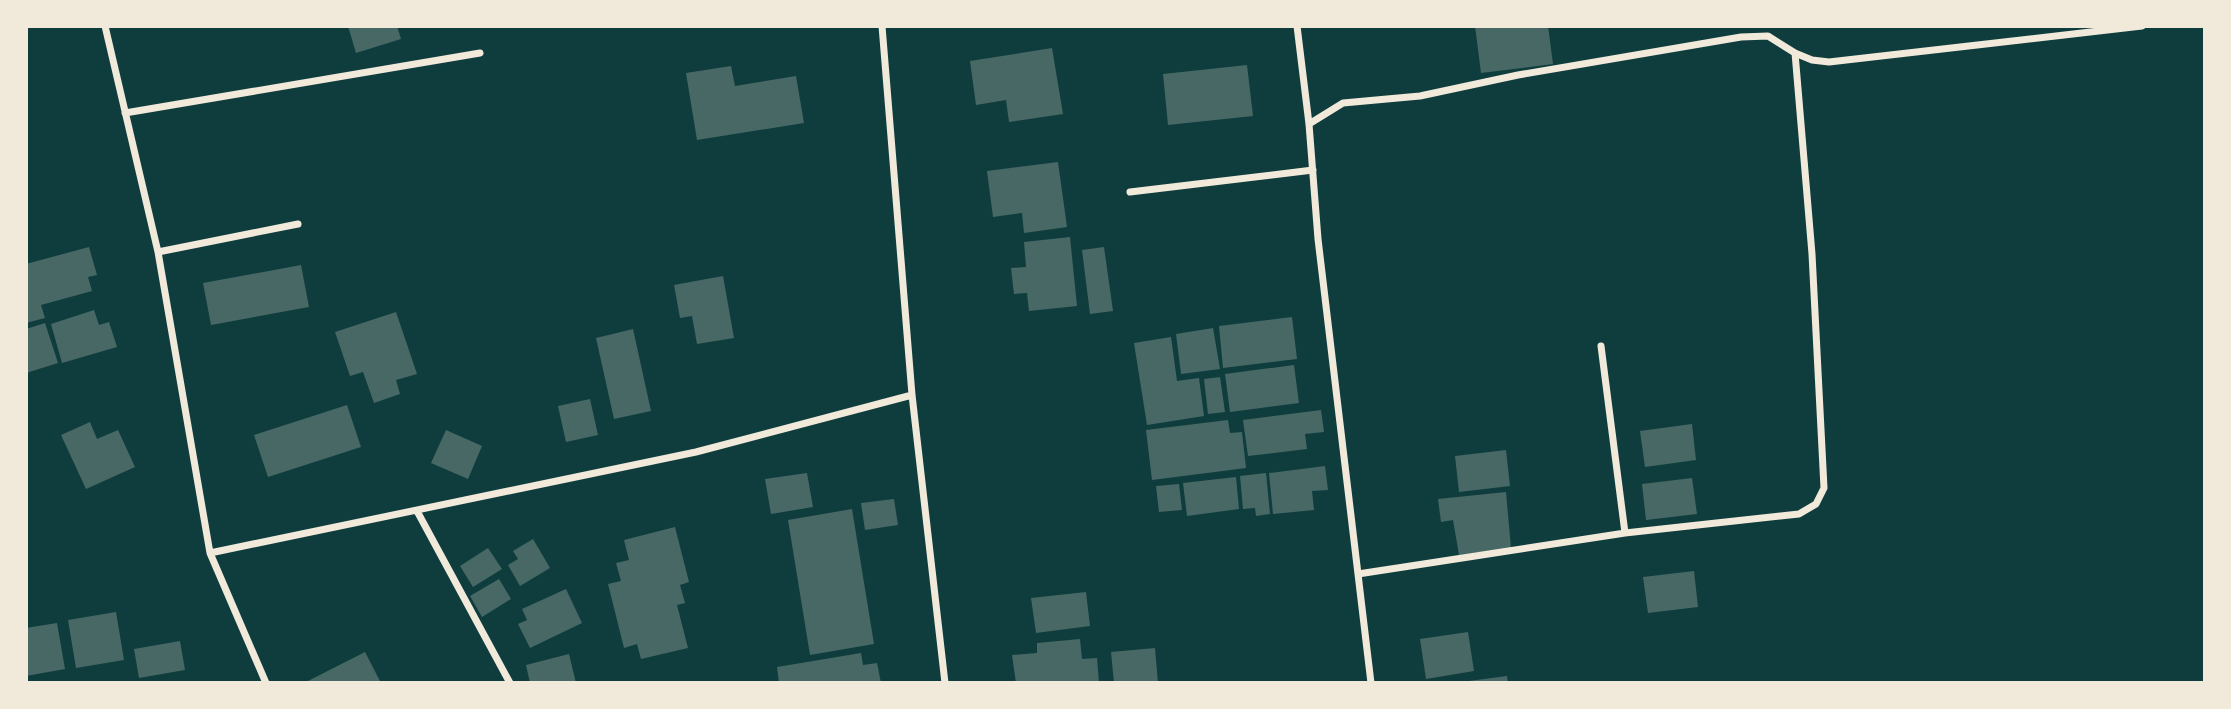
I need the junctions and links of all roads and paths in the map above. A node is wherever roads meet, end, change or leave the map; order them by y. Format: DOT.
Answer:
graph roads {
  1 [pos="105,26"];
  2 [pos="882,26"];
  3 [pos="1297,26"];
  4 [pos="1767,26"];
  5 [pos="2142,26"];
  6 [pos="1768,36"];
  7 [pos="480,53"];
  8 [pos="1795,53"];
  9 [pos="125,113"];
  10 [pos="1310,124"];
  11 [pos="1313,170"];
  12 [pos="1130,192"];
  13 [pos="298,224"];
  14 [pos="158,252"];
  15 [pos="1601,346"];
  16 [pos="912,395"];
  17 [pos="417,511"];
  18 [pos="1625,533"];
  19 [pos="210,553"];
  20 [pos="1358,574"];
  21 [pos="266,683"];
  22 [pos="510,683"];
  23 [pos="945,683"];
  24 [pos="1371,683"];
  1 -- 9 [label="street"];
  2 -- 16 [label="street"];
  3 -- 10 [label="street"];
  4 -- 6 [label="street"];
  5 -- 8 [label="street"];
  6 -- 8 [label="street"];
  6 -- 10 [label="street"];
  7 -- 9 [label="street"];
  8 -- 18 [label="street"];
  9 -- 14 [label="street"];
  10 -- 11 [label="street"];
  11 -- 12 [label="street"];
  11 -- 20 [label="street"];
  13 -- 14 [label="street"];
  14 -- 19 [label="street"];
  15 -- 18 [label="street"];
  16 -- 17 [label="street"];
  16 -- 23 [label="street"];
  17 -- 19 [label="street"];
  17 -- 22 [label="street"];
  18 -- 20 [label="street"];
  19 -- 21 [label="street"];
  20 -- 24 [label="street"];
}
